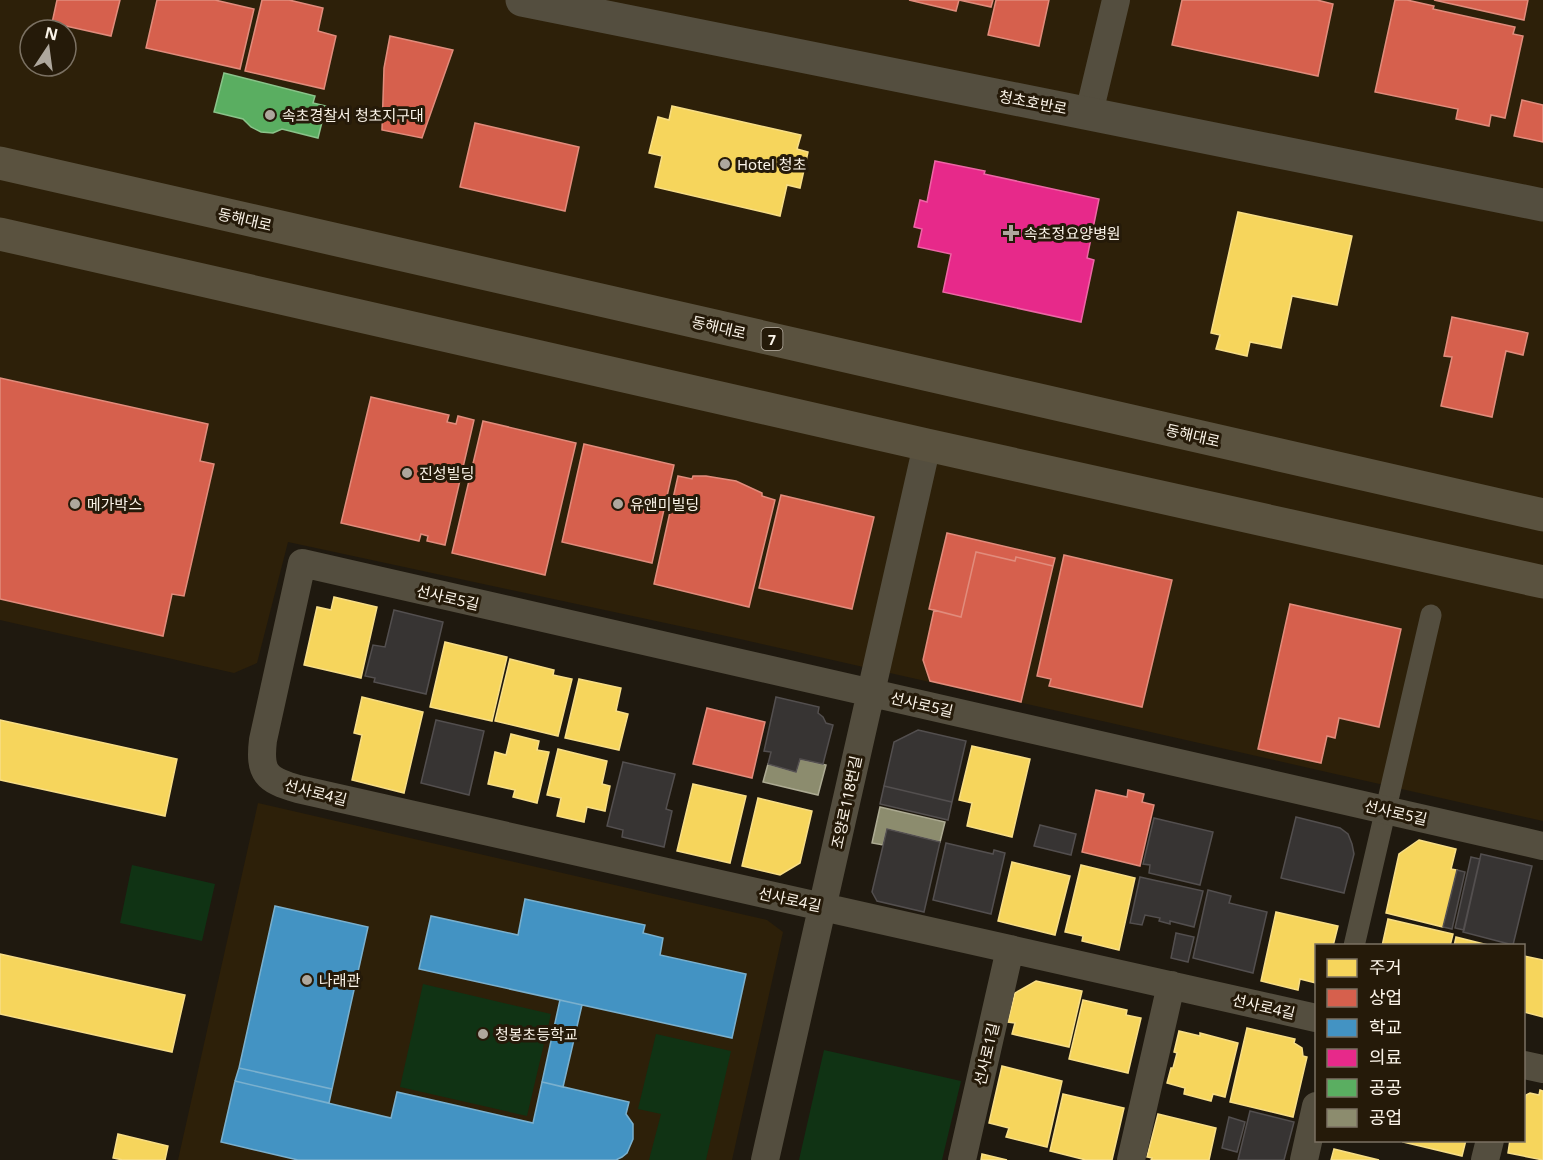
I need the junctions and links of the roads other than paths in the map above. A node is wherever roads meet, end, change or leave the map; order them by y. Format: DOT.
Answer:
graph roads {
  1 [pos="522,0"];
  2 [pos="1116,0"];
  3 [pos="602,8"];
  4 [pos="1089,113"];
  5 [pos="0,163"];
  6 [pos="1543,205"];
  7 [pos="0,234"];
  8 [pos="927,445"];
  9 [pos="1543,515"];
  10 [pos="1543,582"];
  11 [pos="1431,615"];
  12 [pos="870,692"];
  13 [pos="266,774"];
  14 [pos="1386,810"];
  15 [pos="1543,846"];
  16 [pos="823,907"];
  17 [pos="1354,944"];
  18 [pos="1010,949"];
  19 [pos="1171,985"];
  20 [pos="1315,1018"];
  21 [pos="1525,1065"];
  22 [pos="1543,1069"];
  23 [pos="1315,1114"];
  24 [pos="1490,1142"];
  25 [pos="765,1160"];
  26 [pos="962,1160"];
  27 [pos="1131,1160"];
  28 [pos="1304,1160"];
  29 [pos="1485,1160"];
  1 -- 3 [label="street, 청초호반로"];
  2 -- 4 [label="street"];
  3 -- 4 [label="street, 청초호반로"];
  4 -- 6 [label="street, 청초호반로"];
  5 -- 9 [label="main road, 동해대로 / 7"];
  7 -- 8 [label="main road"];
  8 -- 10 [label="main road"];
  8 -- 12 [label="street, 조양로118번길"];
  11 -- 14 [label="street"];
  12 -- 13 [label="street, 선사로5길"];
  12 -- 14 [label="street, 선사로5길"];
  12 -- 16 [label="street, 조양로118번길"];
  13 -- 16 [label="street, 선사로4길"];
  14 -- 15 [label="street, 선사로5길"];
  14 -- 17 [label="street"];
  16 -- 18 [label="street, 선사로4길"];
  16 -- 25 [label="street, 조양로118번길"];
  18 -- 19 [label="street, 선사로4길"];
  18 -- 26 [label="street, 선사로1길"];
  19 -- 20 [label="street, 선사로4길"];
  19 -- 27 [label="street"];
  21 -- 22 [label="street"];
  23 -- 28 [label="street"];
  24 -- 29 [label="street"];
}
